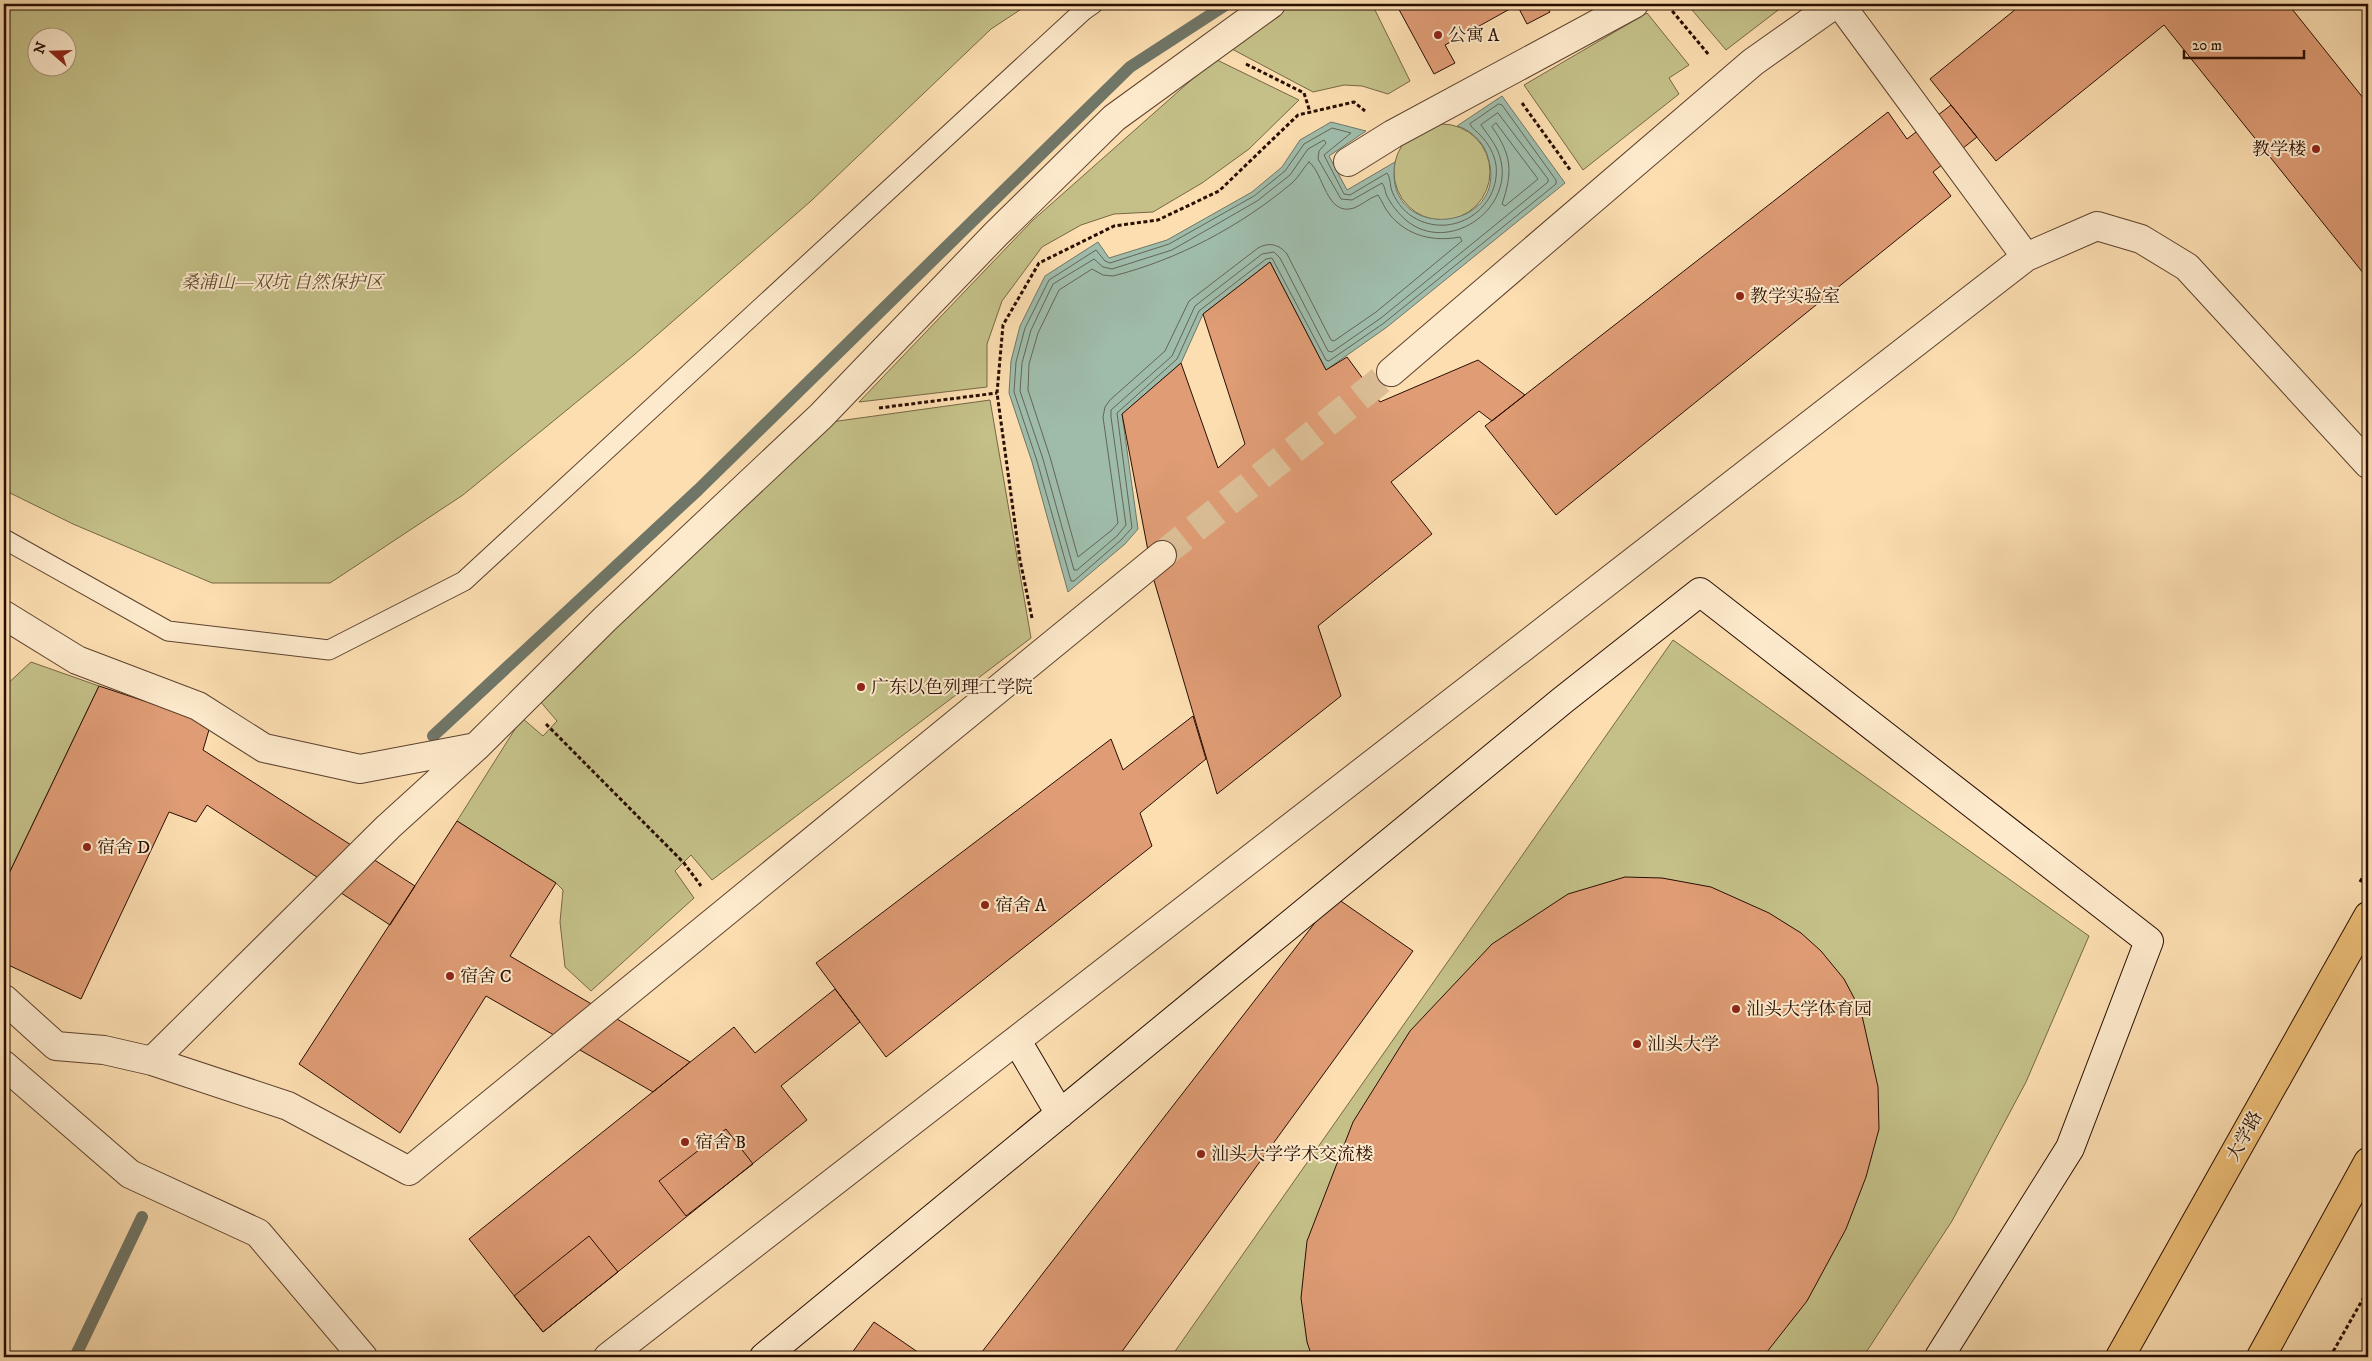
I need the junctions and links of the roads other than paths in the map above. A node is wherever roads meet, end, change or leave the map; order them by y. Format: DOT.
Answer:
graph roads {
  1 [pos="1093,4"];
  2 [pos="1271,4"];
  3 [pos="1634,4"];
  4 [pos="1835,4"];
  5 [pos="1840,4"];
  6 [pos="1348,162"];
  7 [pos="2026,257"];
  8 [pos="1392,372"];
  9 [pos="2368,464"];
  10 [pos="4,540"];
  11 [pos="1162,555"];
  12 [pos="4,615"];
  13 [pos="476,747"];
  14 [pos="2368,916"];
  15 [pos="4,999"];
  16 [pos="1017,1041"];
  17 [pos="152,1061"];
  18 [pos="4,1065"];
  19 [pos="1060,1114"];
  20 [pos="2368,1162"];
  21 [pos="363,1357"];
  22 [pos="608,1357"];
  23 [pos="764,1357"];
  24 [pos="1939,1357"];
  25 [pos="2120,1357"];
  26 [pos="2261,1357"];
  1 -- 10 [label="lane"];
  2 -- 13 [label="street"];
  3 -- 6 [label="street"];
  4 -- 8 [label="street"];
  5 -- 7 [label="street"];
  7 -- 9 [label="street"];
  7 -- 16 [label="street"];
  11 -- 17 [label="street"];
  12 -- 13 [label="street"];
  13 -- 17 [label="street"];
  14 -- 25 [label="highway, 大学路"];
  15 -- 17 [label="street"];
  16 -- 19 [label="street"];
  16 -- 22 [label="street"];
  18 -- 21 [label="street"];
  19 -- 23 [label="street"];
  19 -- 24 [label="street"];
  20 -- 26 [label="highway"];
}
